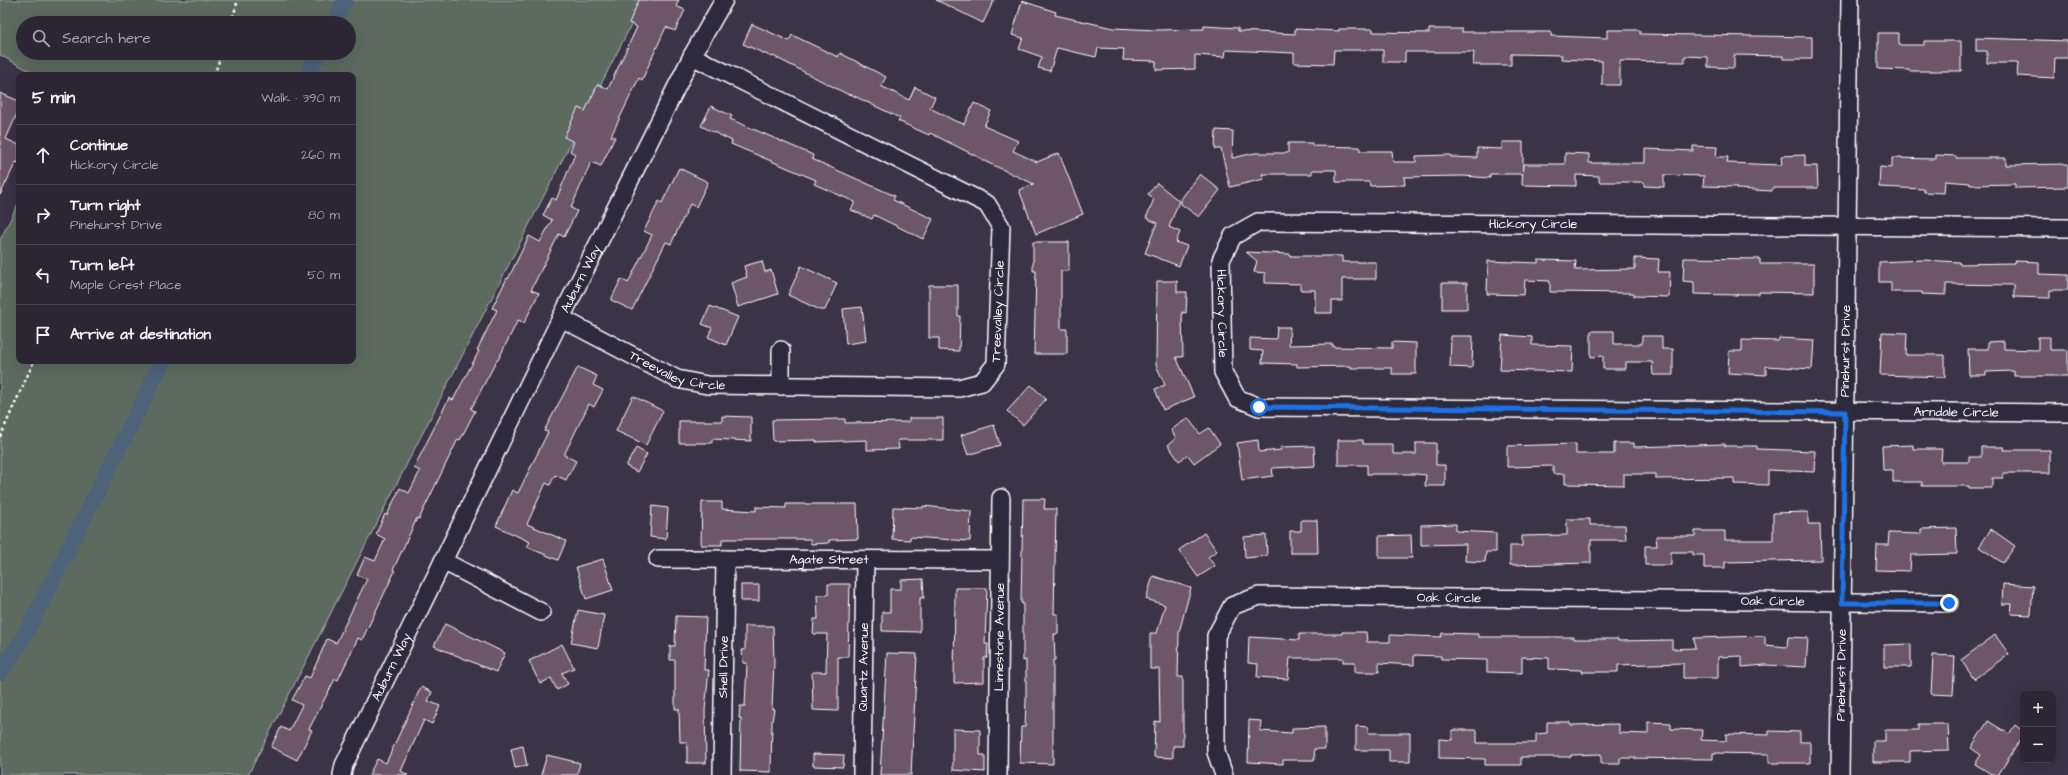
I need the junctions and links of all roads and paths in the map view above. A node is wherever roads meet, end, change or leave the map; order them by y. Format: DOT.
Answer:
graph roads {
  1 [pos="238,0"];
  2 [pos="724,0"];
  3 [pos="1850,0"];
  4 [pos="233,16"];
  5 [pos="692,56"];
  6 [pos="219,60"];
  7 [pos="215,72"];
  8 [pos="1847,226"];
  9 [pos="2068,228"];
  10 [pos="561,318"];
  11 [pos="781,350"];
  12 [pos="33,364"];
  13 [pos="780,386"];
  14 [pos="1845,412"];
  15 [pos="2068,413"];
  16 [pos="0,437"];
  17 [pos="1001,498"];
  18 [pos="658,559"];
  19 [pos="725,559"];
  20 [pos="865,560"];
  21 [pos="1000,560"];
  22 [pos="443,561"];
  23 [pos="1842,603"];
  24 [pos="1949,603"];
  25 [pos="541,612"];
  26 [pos="342,775"];
  27 [pos="722,775"];
  28 [pos="862,775"];
  29 [pos="998,775"];
  30 [pos="1224,775"];
  31 [pos="1840,775"];
  1 -- 4 [label="path"];
  2 -- 5 [label="street, Auburn Way"];
  3 -- 8 [label="street, Pinehurst Drive"];
  5 -- 10 [label="street, Auburn Way"];
  5 -- 13 [label="street, Treevalley Circle"];
  6 -- 7 [label="path"];
  8 -- 9 [label="street"];
  8 -- 14 [label="street, Pinehurst Drive"];
  8 -- 14 [label="street, Hickory Circle"];
  10 -- 13 [label="street, Treevalley Circle"];
  10 -- 22 [label="street, Auburn Way"];
  11 -- 13 [label="street"];
  12 -- 16 [label="path"];
  14 -- 15 [label="street, Arndale Circle"];
  14 -- 23 [label="street, Pinehurst Drive"];
  17 -- 21 [label="street, Limestone Avenue"];
  18 -- 19 [label="street, Agate Street"];
  19 -- 20 [label="street, Agate Street"];
  19 -- 27 [label="street, Shell Drive"];
  20 -- 21 [label="street, Agate Street"];
  20 -- 28 [label="street, Quartz Avenue"];
  21 -- 29 [label="street, Limestone Avenue"];
  22 -- 25 [label="street"];
  22 -- 26 [label="street, Auburn Way"];
  23 -- 24 [label="street, Oak Circle"];
  23 -- 30 [label="street, Oak Circle"];
  23 -- 31 [label="street, Pinehurst Drive"];
}
